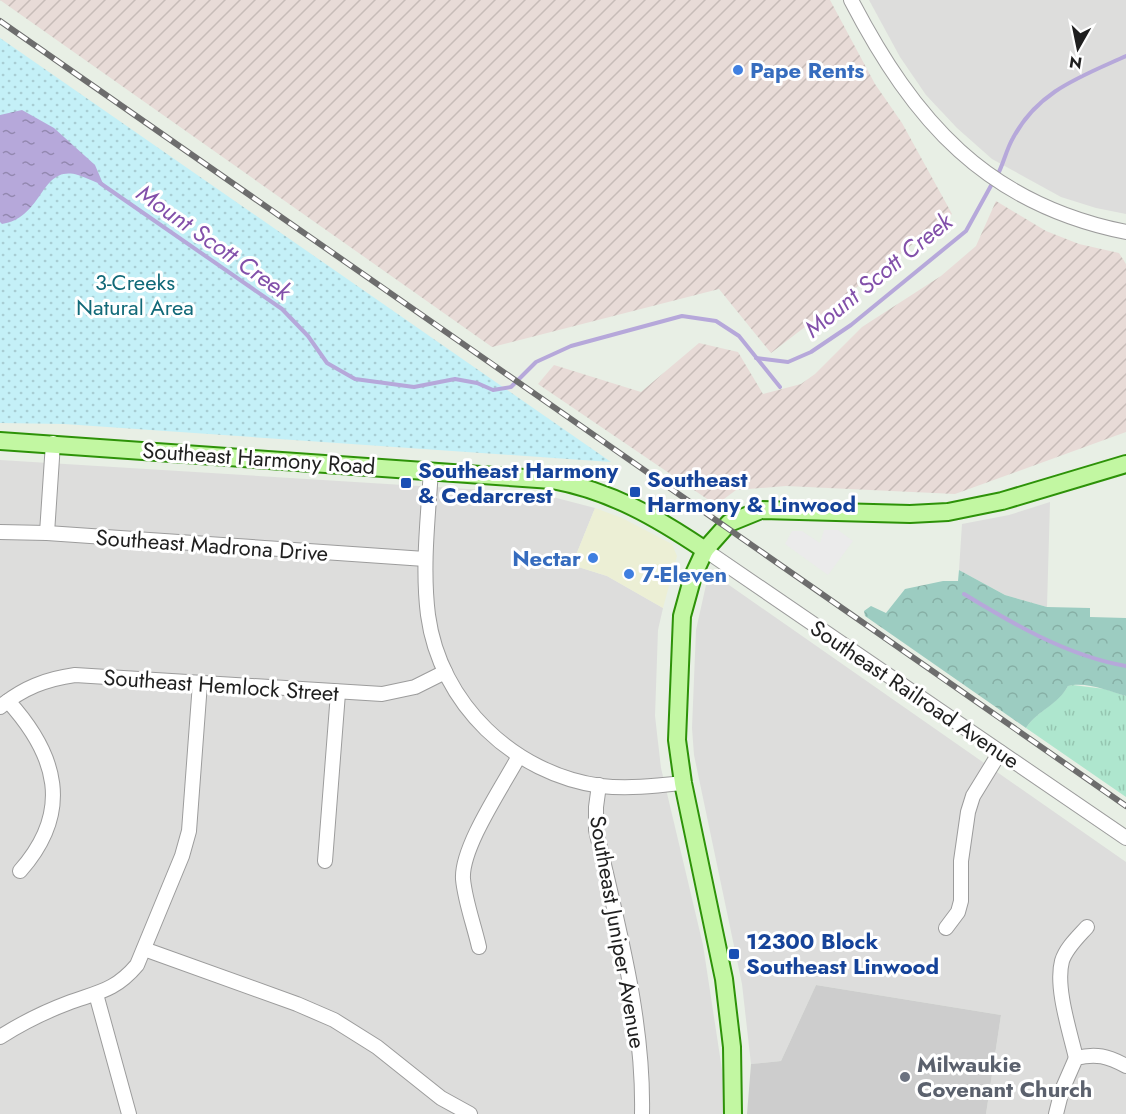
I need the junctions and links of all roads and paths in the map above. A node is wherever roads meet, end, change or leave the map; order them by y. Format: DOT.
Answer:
graph roads {
  1 [pos="851,0"];
  2 [pos="1126,232"];
  3 [pos="0,441"];
  4 [pos="52,443"];
  5 [pos="1126,464"];
  6 [pos="431,470"];
  7 [pos="0,532"];
  8 [pos="47,533"];
  9 [pos="705,550"];
  10 [pos="425,559"];
  11 [pos="445,672"];
  12 [pos="200,683"];
  13 [pos="338,693"];
  14 [pos="4,704"];
  15 [pos="1000,752"];
  16 [pos="519,756"];
  17 [pos="683,783"];
  18 [pos="599,786"];
  19 [pos="1126,838"];
  20 [pos="326,861"];
  21 [pos="20,871"];
  22 [pos="1087,927"];
  23 [pos="946,928"];
  24 [pos="479,947"];
  25 [pos="144,950"];
  26 [pos="96,994"];
  27 [pos="0,1037"];
  28 [pos="1076,1058"];
  29 [pos="1126,1066"];
  30 [pos="129,1114"];
  31 [pos="470,1114"];
  32 [pos="642,1114"];
  33 [pos="733,1114"];
  34 [pos="1056,1114"];
  1 -- 2 [label="street"];
  3 -- 4 [label="main road, Southeast Harmony Road"];
  4 -- 6 [label="main road, Southeast Harmony Road"];
  4 -- 8 [label="street"];
  5 -- 9 [label="main road"];
  6 -- 9 [label="main road, Southeast Harmony Road"];
  6 -- 10 [label="street"];
  7 -- 8 [label="street, Southeast Madrona Drive"];
  8 -- 10 [label="street, Southeast Madrona Drive"];
  9 -- 15 [label="street, Southeast Railroad Avenue"];
  9 -- 17 [label="main road"];
  10 -- 11 [label="street"];
  11 -- 13 [label="street, Southeast Hemlock Street"];
  11 -- 16 [label="street"];
  12 -- 13 [label="street, Southeast Hemlock Street"];
  12 -- 14 [label="street, Southeast Hemlock Street"];
  12 -- 25 [label="street"];
  13 -- 20 [label="street"];
  14 -- 21 [label="street"];
  15 -- 19 [label="street, Southeast Railroad Avenue"];
  15 -- 23 [label="street"];
  16 -- 18 [label="street"];
  16 -- 24 [label="street"];
  17 -- 18 [label="street"];
  17 -- 33 [label="main road"];
  18 -- 32 [label="street, Southeast Juniper Avenue"];
  22 -- 28 [label="street"];
  25 -- 26 [label="street"];
  25 -- 31 [label="street"];
  26 -- 27 [label="street"];
  26 -- 30 [label="street"];
  28 -- 29 [label="street"];
  28 -- 34 [label="street"];
}
